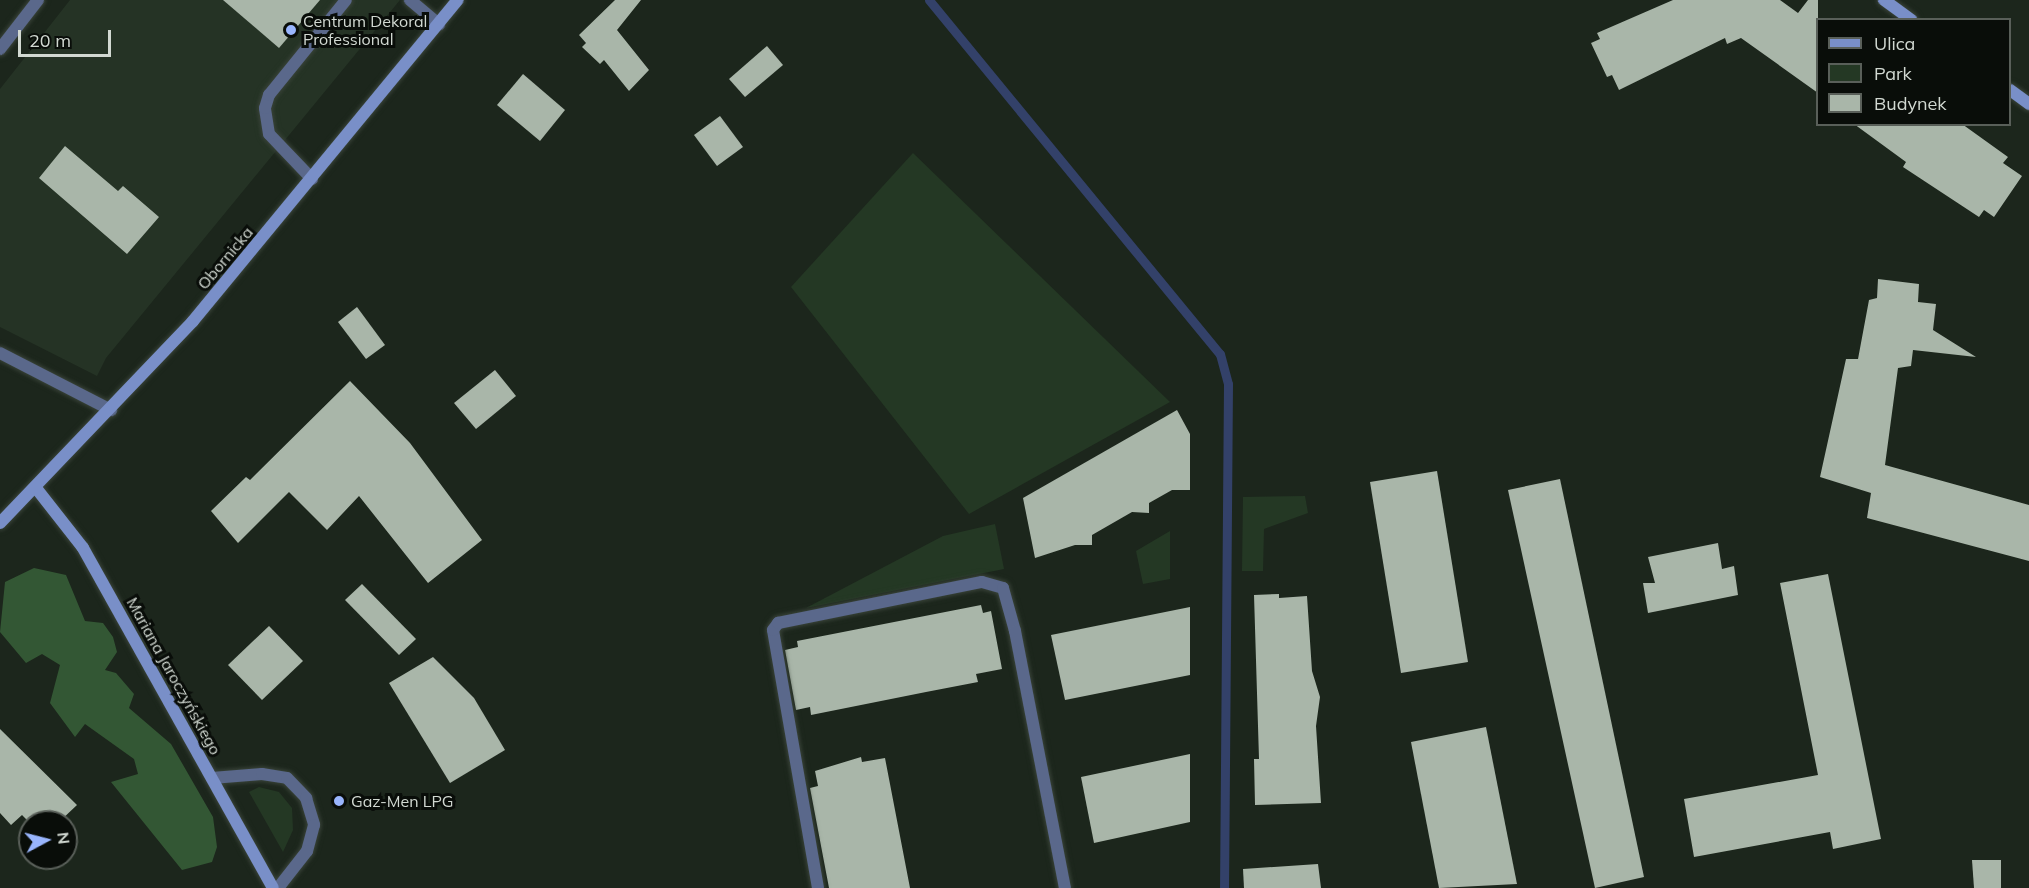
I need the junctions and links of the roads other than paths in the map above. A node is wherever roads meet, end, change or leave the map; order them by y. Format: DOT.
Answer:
graph roads {
  1 [pos="38,0"];
  2 [pos="346,0"];
  3 [pos="410,0"];
  4 [pos="458,0"];
  5 [pos="1884,0"];
  6 [pos="1909,18"];
  7 [pos="439,24"];
  8 [pos="0,49"];
  9 [pos="2011,91"];
  10 [pos="2029,104"];
  11 [pos="312,180"];
  12 [pos="0,353"];
  13 [pos="111,410"];
  14 [pos="36,488"];
  15 [pos="0,523"];
  16 [pos="212,778"];
  17 [pos="273,888"];
  18 [pos="278,888"];
  19 [pos="818,888"];
  20 [pos="1065,888"];
  1 -- 8 [label="street"];
  2 -- 11 [label="street"];
  3 -- 7 [label="street"];
  4 -- 7 [label="main road, Obornicka"];
  5 -- 6 [label="main road"];
  7 -- 11 [label="main road, Obornicka"];
  9 -- 10 [label="main road"];
  11 -- 13 [label="main road, Obornicka"];
  12 -- 13 [label="street"];
  13 -- 14 [label="main road, Obornicka"];
  14 -- 15 [label="main road, Obornicka"];
  14 -- 16 [label="main road, Mariana Jaroczyńskiego"];
  16 -- 17 [label="main road, Mariana Jaroczyńskiego"];
  16 -- 18 [label="street"];
  19 -- 20 [label="street"];
}
